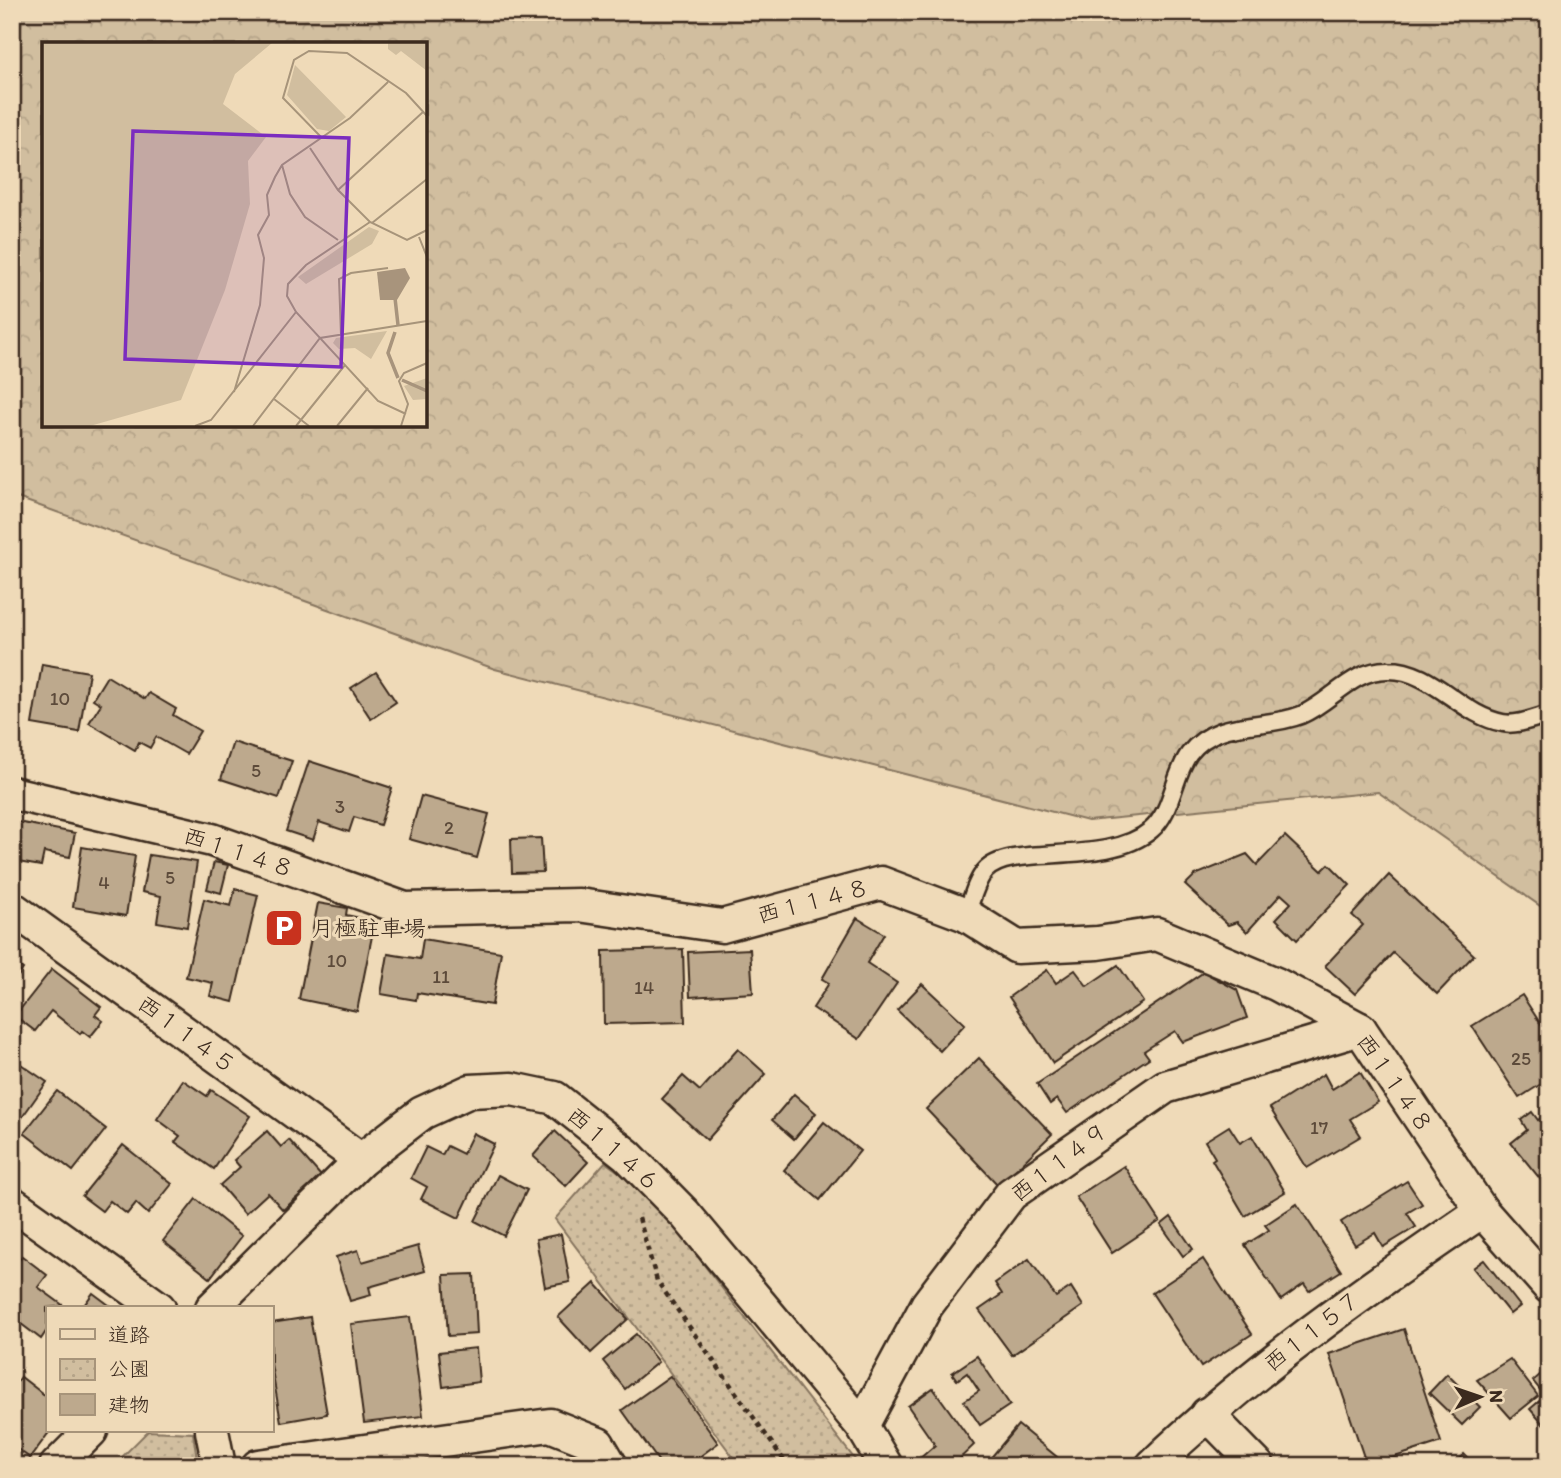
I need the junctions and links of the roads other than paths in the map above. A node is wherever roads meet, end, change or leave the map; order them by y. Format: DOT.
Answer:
graph roads {
  1 [pos="1549,714"];
  2 [pos="12,793"];
  3 [pos="12,908"];
  4 [pos="965,915"];
  5 [pos="1360,1029"];
  6 [pos="361,1160"];
  7 [pos="12,1203"];
  8 [pos="1482,1211"];
  9 [pos="1549,1287"];
  10 [pos="156,1306"];
  11 [pos="214,1306"];
  12 [pos="1207,1414"];
  13 [pos="862,1426"];
  14 [pos="90,1432"];
  15 [pos="212,1432"];
  16 [pos="56,1466"];
  17 [pos="219,1466"];
  18 [pos="258,1466"];
  19 [pos="611,1466"];
  20 [pos="886,1466"];
  21 [pos="1152,1466"];
  22 [pos="1258,1466"];
  1 -- 4 [label="lane"];
  2 -- 4 [label="street, 西１１４８"];
  3 -- 6 [label="street, 西１１４５"];
  4 -- 5 [label="street, 西１１４８"];
  5 -- 8 [label="street, 西１１４８"];
  5 -- 13 [label="street, 西１１４９"];
  6 -- 11 [label="street, 西１１４６"];
  6 -- 13 [label="street, 西１１４６"];
  7 -- 10 [label="street"];
  8 -- 9 [label="street, 西１１４８"];
  8 -- 12 [label="street, 西１１５７"];
  12 -- 21 [label="street, 西１１５７"];
  12 -- 22 [label="street"];
  13 -- 20 [label="street, 西１１４６"];
  14 -- 16 [label="street"];
  15 -- 17 [label="street"];
  18 -- 19 [label="street"];
}
